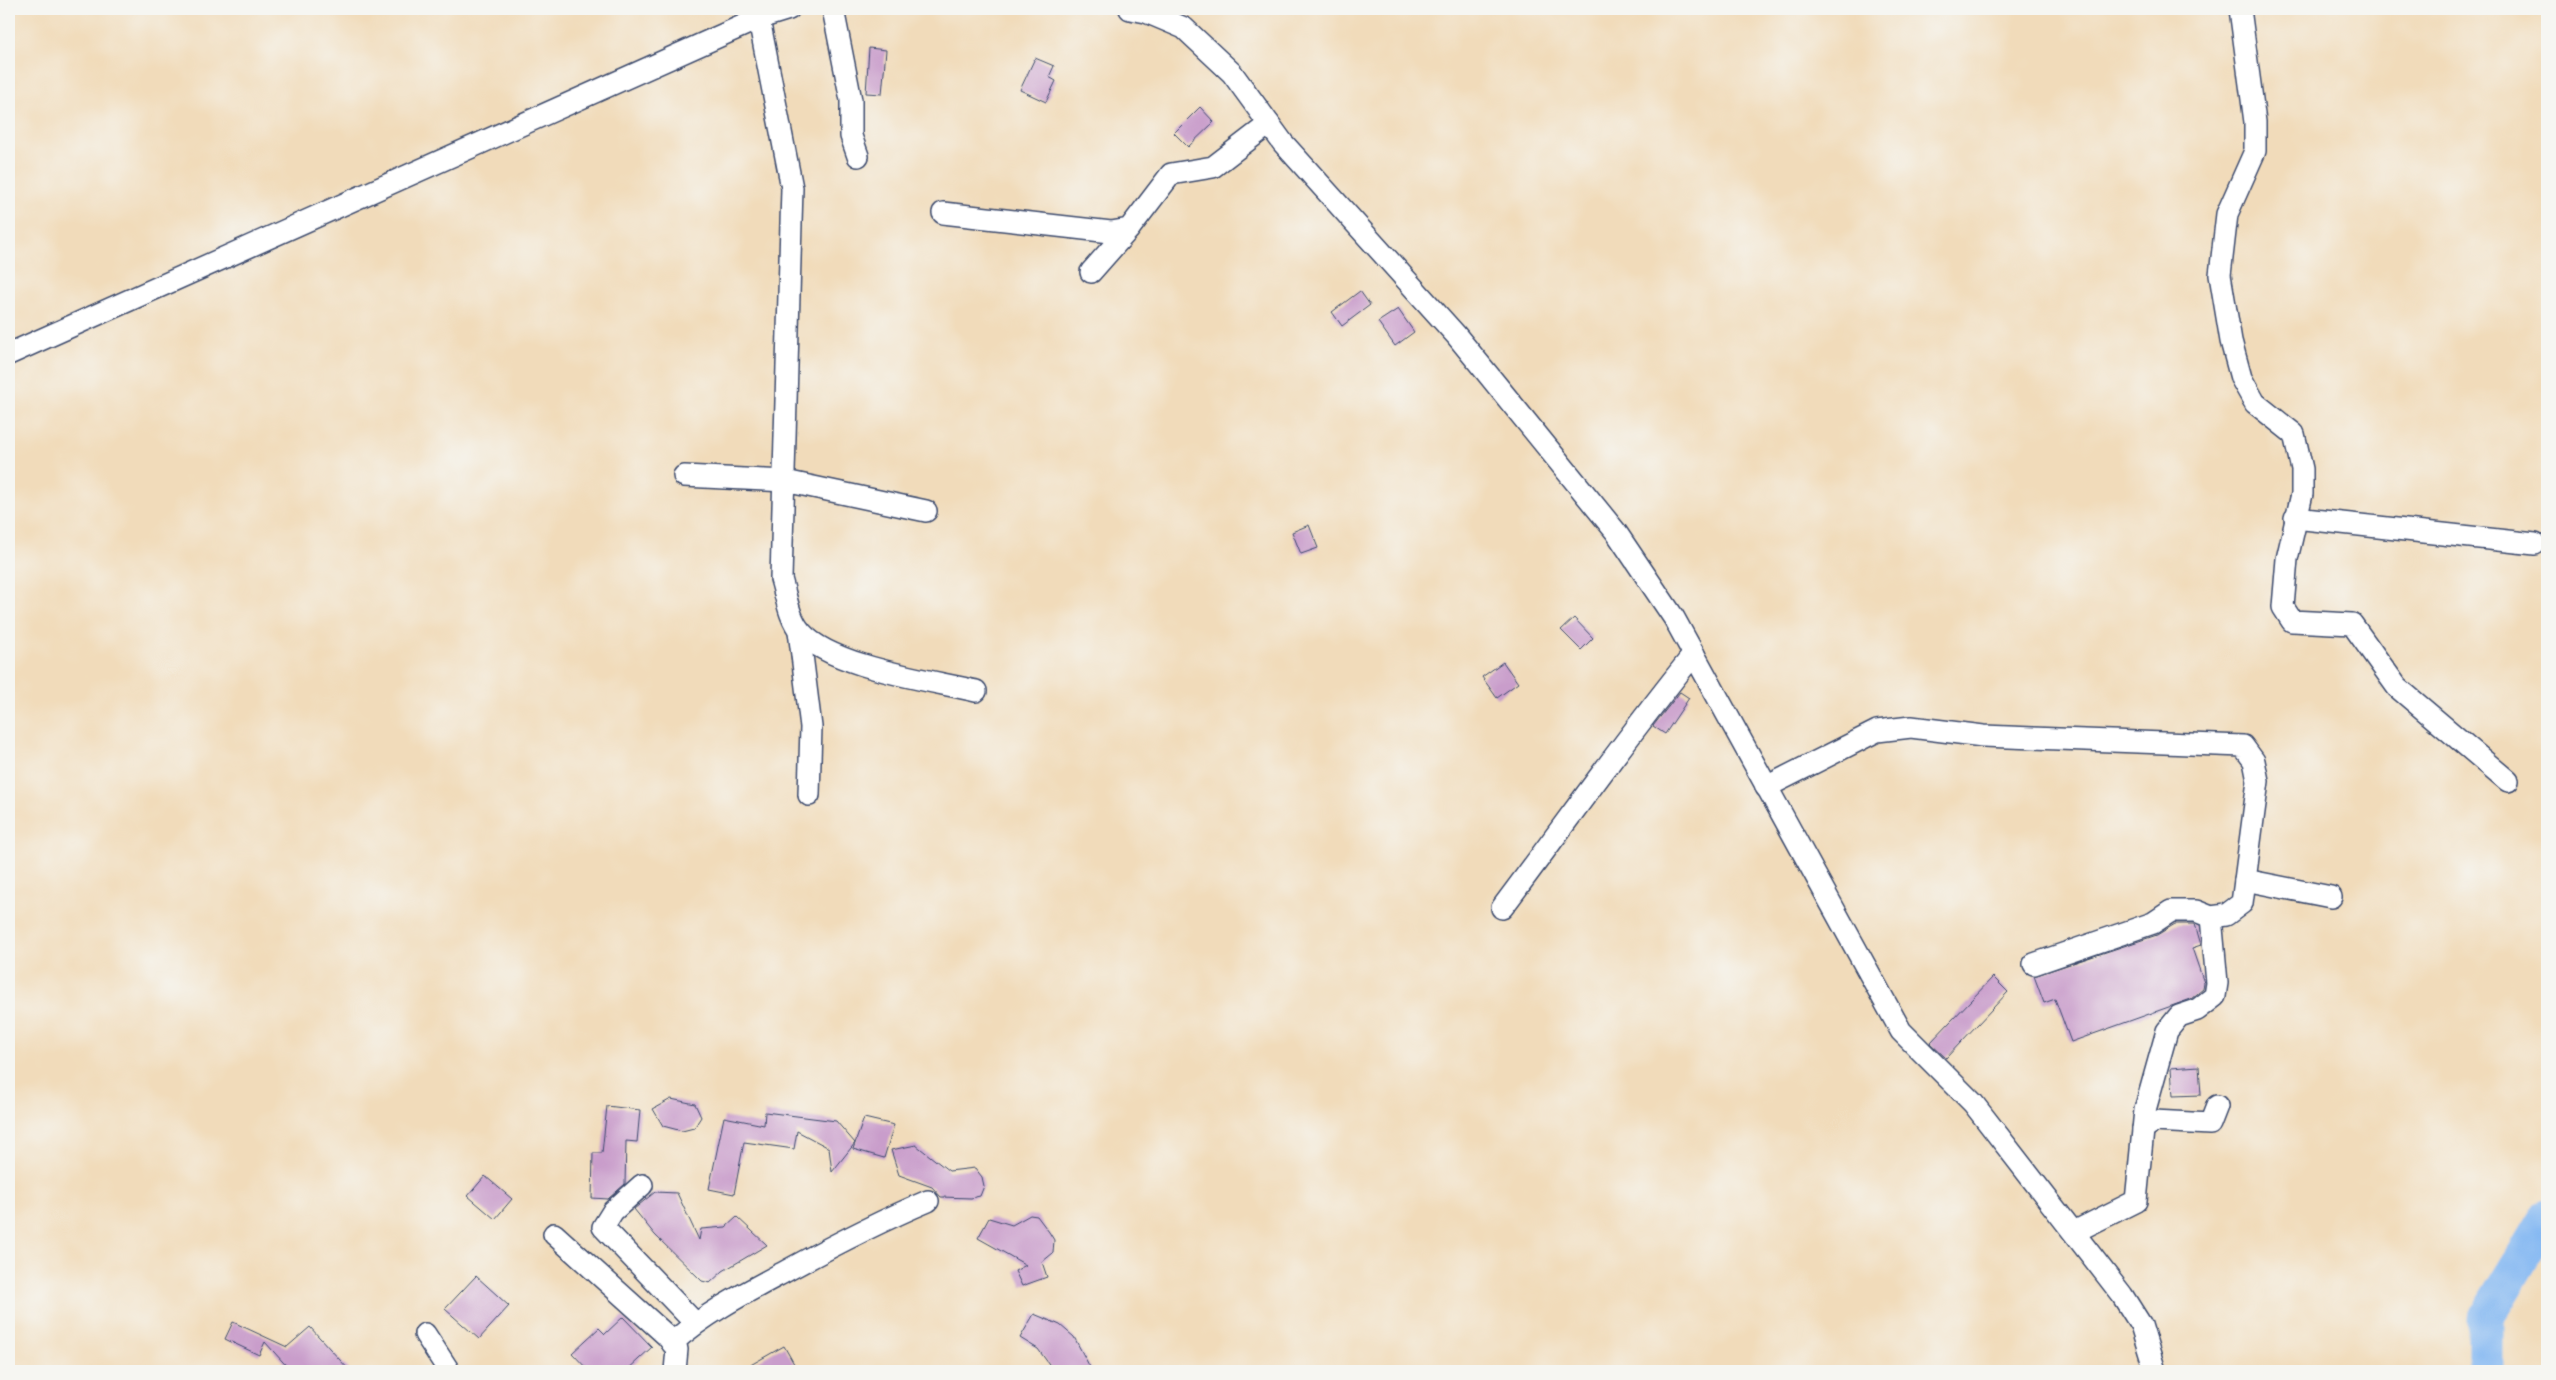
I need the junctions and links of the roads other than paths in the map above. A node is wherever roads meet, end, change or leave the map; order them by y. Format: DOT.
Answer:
graph roads {
  1 [pos="789,9"];
  2 [pos="833,9"];
  3 [pos="1130,9"];
  4 [pos="2240,9"];
  5 [pos="758,14"];
  6 [pos="1269,124"];
  7 [pos="858,156"];
  8 [pos="943,213"];
  9 [pos="1129,229"];
  10 [pos="1091,272"];
  11 [pos="9,354"];
  12 [pos="684,476"];
  13 [pos="784,481"];
  14 [pos="926,511"];
  15 [pos="2295,518"];
  16 [pos="2536,544"];
  17 [pos="799,631"];
  18 [pos="1694,654"];
  19 [pos="976,691"];
  20 [pos="2508,781"];
  21 [pos="1766,787"];
  22 [pos="808,795"];
  23 [pos="2245,880"];
  24 [pos="2331,897"];
  25 [pos="1502,908"];
  26 [pos="2211,917"];
  27 [pos="2034,964"];
  28 [pos="2217,1106"];
  29 [pos="2143,1129"];
  30 [pos="642,1185"];
  31 [pos="928,1201"];
  32 [pos="2074,1232"];
  33 [pos="554,1234"];
  34 [pos="695,1322"];
  35 [pos="425,1334"];
  36 [pos="672,1343"];
  37 [pos="449,1371"];
  38 [pos="675,1371"];
  39 [pos="2155,1371"];
  1 -- 5 [label="street"];
  2 -- 7 [label="street"];
  3 -- 6 [label="street"];
  4 -- 15 [label="street"];
  5 -- 11 [label="street"];
  5 -- 13 [label="street"];
  6 -- 9 [label="street"];
  6 -- 18 [label="street"];
  8 -- 9 [label="street"];
  9 -- 10 [label="street"];
  12 -- 13 [label="street"];
  13 -- 14 [label="street"];
  13 -- 17 [label="street"];
  15 -- 16 [label="street"];
  15 -- 20 [label="street"];
  17 -- 19 [label="street"];
  17 -- 22 [label="street"];
  18 -- 21 [label="street"];
  18 -- 25 [label="street"];
  21 -- 23 [label="street"];
  21 -- 32 [label="street"];
  23 -- 24 [label="street"];
  23 -- 26 [label="street"];
  26 -- 27 [label="street"];
  26 -- 29 [label="street"];
  28 -- 29 [label="street"];
  29 -- 32 [label="street"];
  30 -- 34 [label="street"];
  31 -- 34 [label="street"];
  32 -- 39 [label="street"];
  33 -- 36 [label="street"];
  34 -- 36 [label="street"];
  35 -- 37 [label="street"];
  36 -- 38 [label="street"];
}
